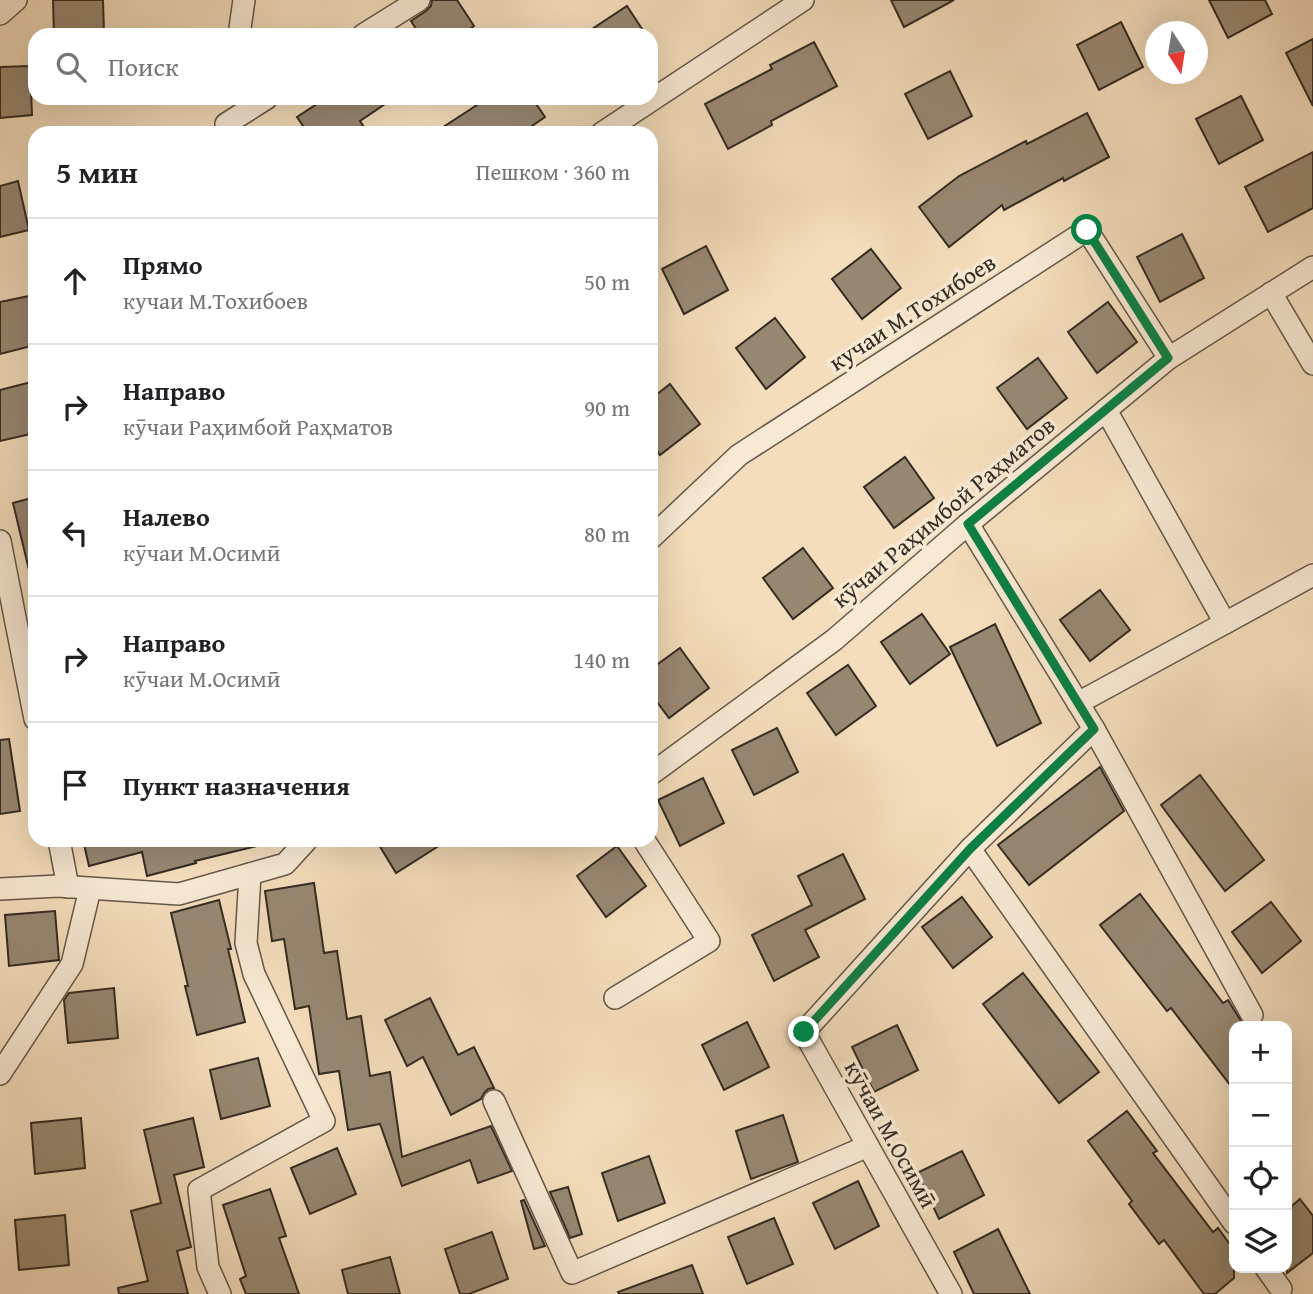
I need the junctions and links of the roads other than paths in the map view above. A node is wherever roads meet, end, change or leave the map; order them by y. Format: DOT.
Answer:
graph roads {
  1 [pos="16,0"];
  2 [pos="244,0"];
  3 [pos="419,0"];
  4 [pos="803,0"];
  5 [pos="0,15"];
  6 [pos="240,28"];
  7 [pos="374,28"];
  8 [pos="658,96"];
  9 [pos="229,105"];
  10 [pos="258,105"];
  11 [pos="644,105"];
  12 [pos="226,126"];
  13 [pos="230,126"];
  14 [pos="613,126"];
  15 [pos="1313,267"];
  16 [pos="1271,293"];
  17 [pos="1168,358"];
  18 [pos="1313,364"];
  19 [pos="1106,410"];
  20 [pos="968,524"];
  21 [pos="658,531"];
  22 [pos="0,541"];
  23 [pos="1313,575"];
  24 [pos="1226,623"];
  25 [pos="28,683"];
  26 [pos="1078,703"];
  27 [pos="1094,729"];
  28 [pos="658,769"];
  29 [pos="60,847"];
  30 [pos="301,847"];
  31 [pos="649,847"];
  32 [pos="970,849"];
  33 [pos="250,874"];
  34 [pos="68,887"];
  35 [pos="90,888"];
  36 [pos="0,889"];
  37 [pos="615,998"];
  38 [pos="1252,1015"];
  39 [pos="0,1074"];
  40 [pos="494,1101"];
  41 [pos="868,1146"];
  42 [pos="1229,1216"];
  43 [pos="1270,1273"];
  44 [pos="1281,1289"];
  45 [pos="220,1294"];
  46 [pos="951,1294"];
  1 -- 5 [label="street"];
  2 -- 6 [label="street"];
  3 -- 7 [label="street"];
  4 -- 8 [label="street"];
  9 -- 12 [label="street"];
  10 -- 13 [label="street"];
  11 -- 14 [label="street"];
  15 -- 16 [label="street, кӯчаи Раҳимбой Раҳматов"];
  16 -- 17 [label="street, кӯчаи Раҳимбой Раҳматов"];
  16 -- 18 [label="street"];
  17 -- 19 [label="street, кӯчаи Раҳимбой Раҳматов"];
  17 -- 21 [label="street, кучаи М.Тохибоев"];
  19 -- 20 [label="street, кӯчаи Раҳимбой Раҳматов"];
  19 -- 24 [label="street"];
  20 -- 26 [label="street"];
  20 -- 28 [label="street, кӯчаи Раҳимбой Раҳматов"];
  22 -- 25 [label="street"];
  23 -- 24 [label="street"];
  24 -- 26 [label="street"];
  26 -- 27 [label="street"];
  27 -- 32 [label="street, кӯчаи М.Осимӣ"];
  27 -- 38 [label="street"];
  29 -- 34 [label="street"];
  30 -- 33 [label="street"];
  31 -- 37 [label="street"];
  32 -- 41 [label="street, кӯчаи М.Осимӣ"];
  32 -- 42 [label="street"];
  33 -- 35 [label="street"];
  33 -- 45 [label="street"];
  34 -- 35 [label="street"];
  34 -- 36 [label="street"];
  35 -- 39 [label="street"];
  40 -- 41 [label="street"];
  41 -- 46 [label="street, кӯчаи М.Осимӣ"];
  43 -- 44 [label="street"];
}
